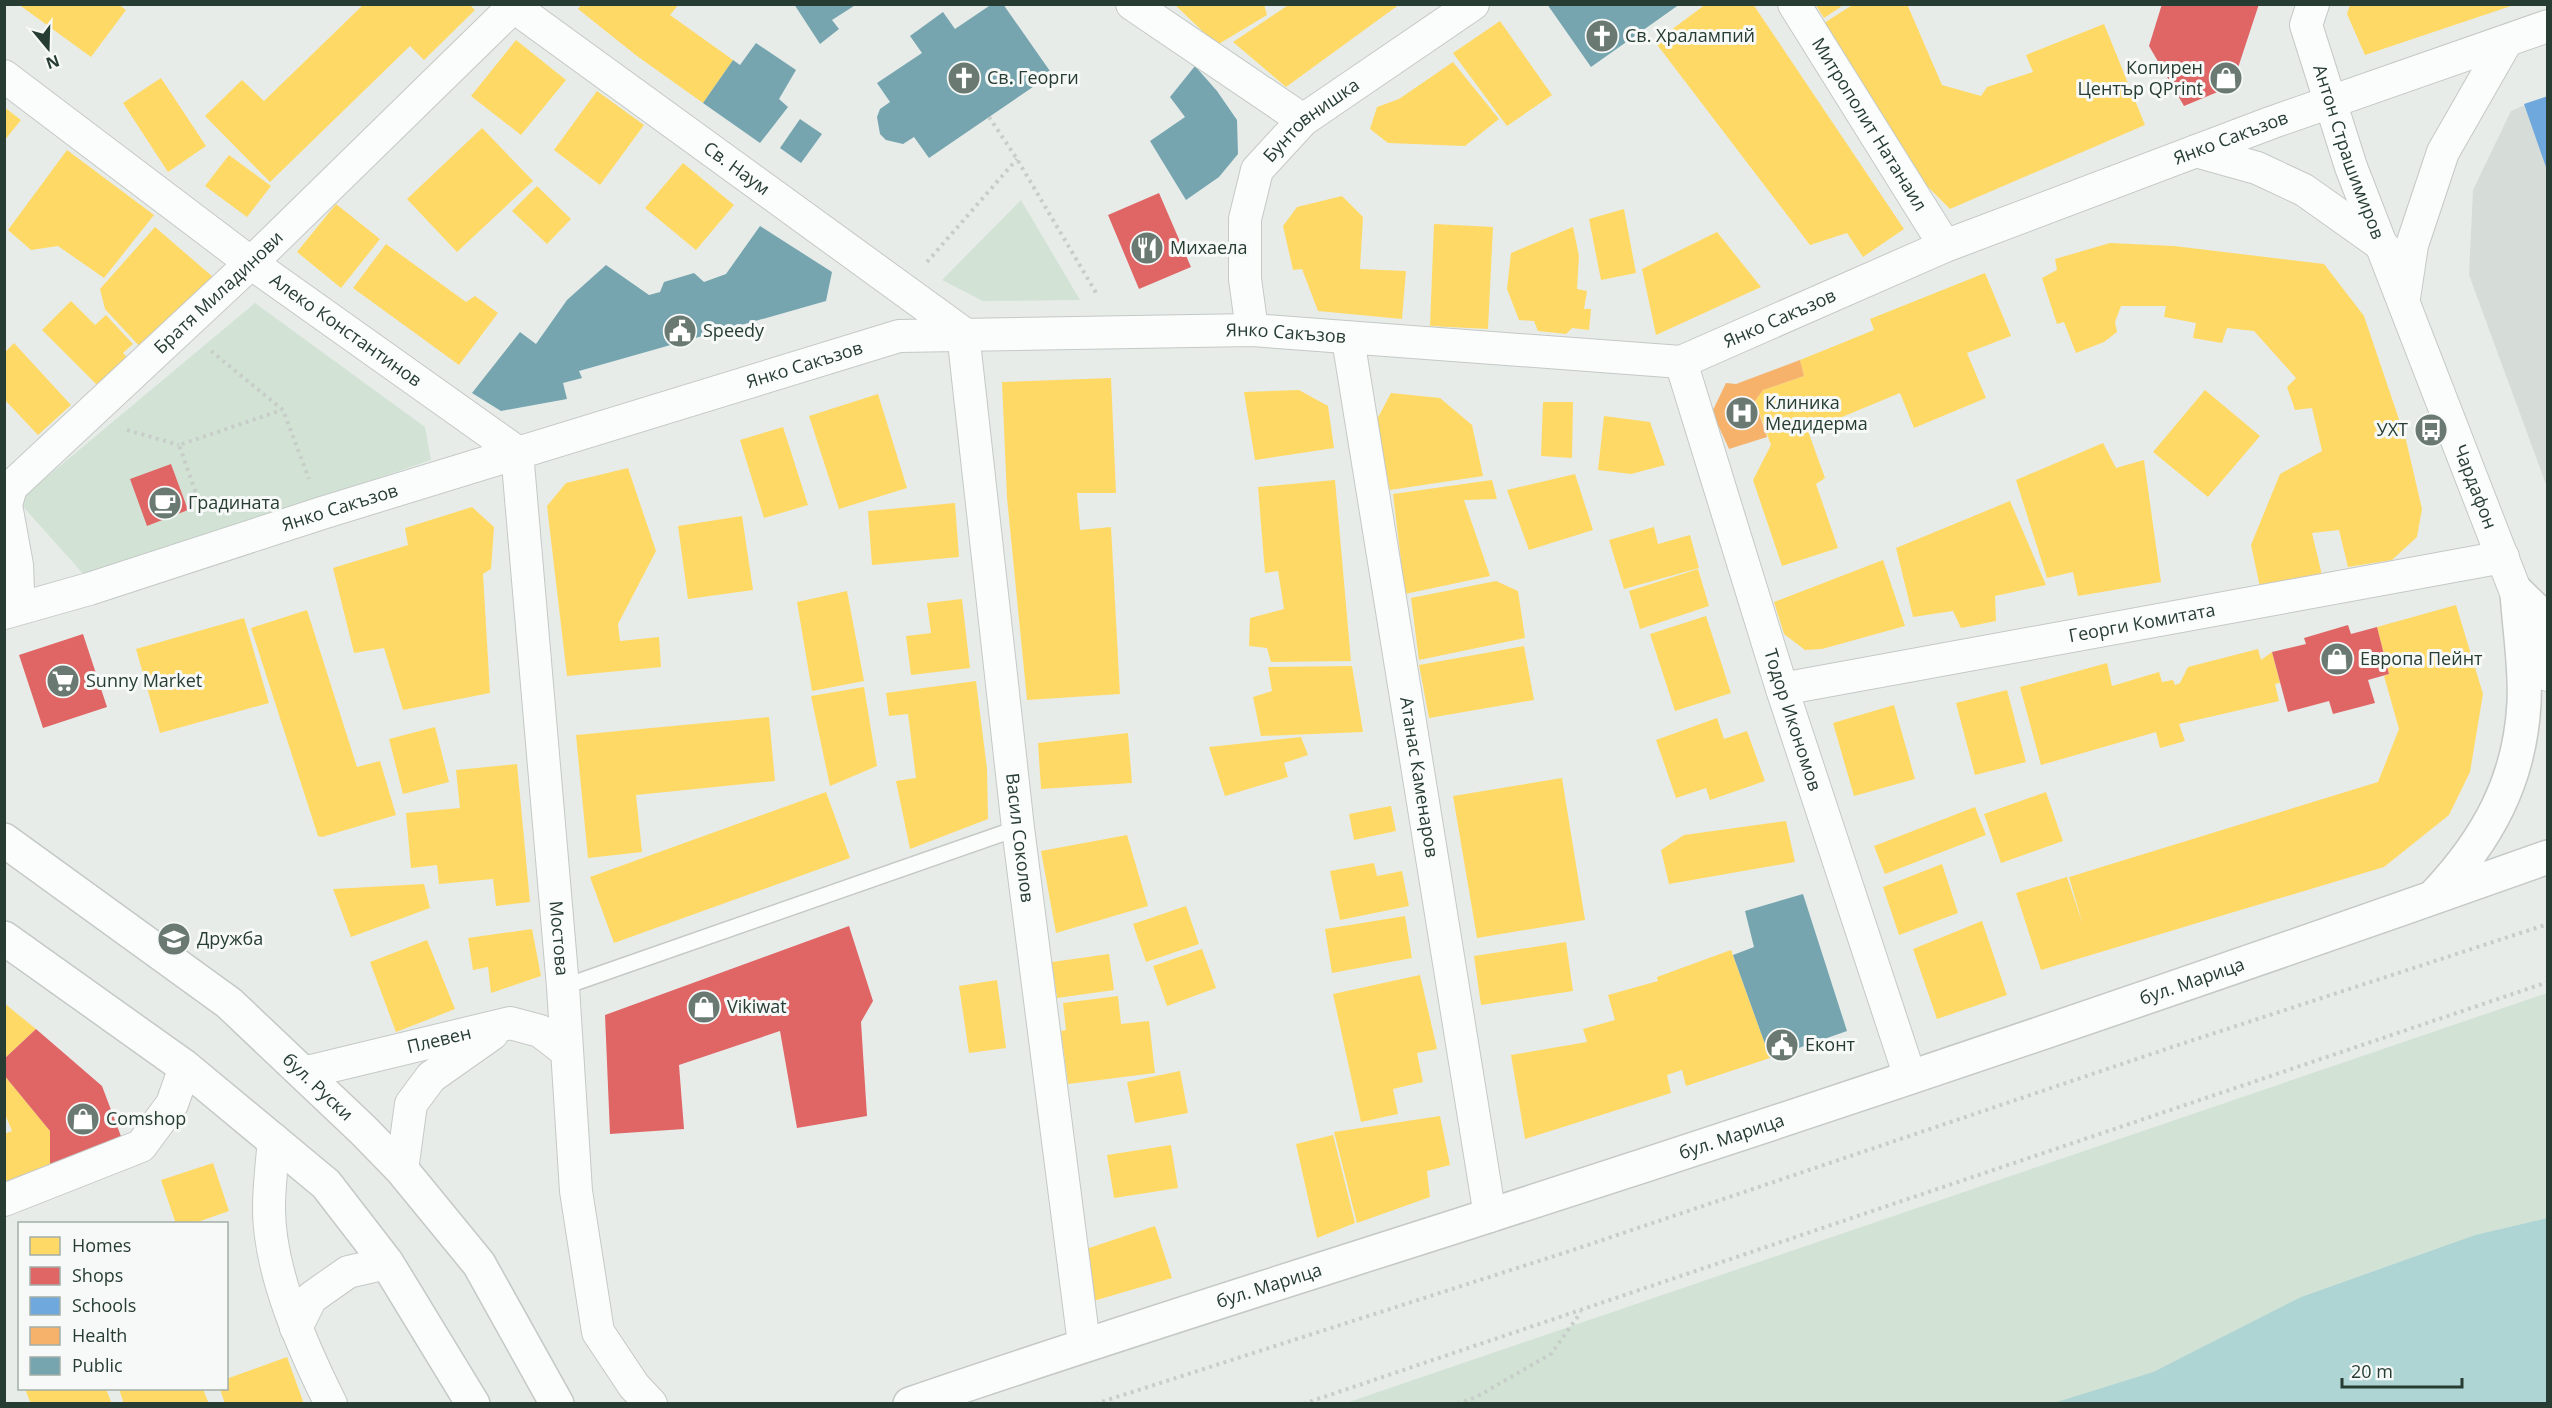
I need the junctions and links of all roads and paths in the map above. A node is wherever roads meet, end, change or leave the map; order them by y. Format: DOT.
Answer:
graph roads {
  1 [pos="1132,4"];
  2 [pos="1473,4"];
  3 [pos="1794,4"];
  4 [pos="2313,4"];
  5 [pos="513,6"];
  6 [pos="2547,26"];
  7 [pos="2506,42"];
  8 [pos="4,76"];
  9 [pos="2330,102"];
  10 [pos="989,117"];
  11 [pos="1303,120"];
  12 [pos="2196,151"];
  13 [pos="1017,159"];
  14 [pos="1945,246"];
  15 [pos="2383,246"];
  16 [pos="251,263"];
  17 [pos="903,290"];
  18 [pos="2404,298"];
  19 [pos="182,328"];
  20 [pos="1118,330"];
  21 [pos="1252,330"];
  22 [pos="963,333"];
  23 [pos="1348,339"];
  24 [pos="1681,362"];
  25 [pos="282,410"];
  26 [pos="86,418"];
  27 [pos="179,445"];
  28 [pos="517,453"];
  29 [pos="322,513"];
  30 [pos="215,549"];
  31 [pos="2503,557"];
  32 [pos="2517,592"];
  33 [pos="4,608"];
  34 [pos="4,613"];
  35 [pos="2547,622"];
  36 [pos="2547,675"];
  37 [pos="1782,689"];
  38 [pos="1018,828"];
  39 [pos="4,840"];
  40 [pos="2547,857"];
  41 [pos="2433,898"];
  42 [pos="2547,924"];
  43 [pos="4,938"];
  44 [pos="2547,982"];
  45 [pos="563,987"];
  46 [pos="510,1023"];
  47 [pos="566,1051"];
  48 [pos="185,1067"];
  49 [pos="303,1073"];
  50 [pos="1910,1077"];
  51 [pos="274,1140"];
  52 [pos="402,1170"];
  53 [pos="4,1200"];
  54 [pos="1490,1216"];
  55 [pos="387,1263"];
  56 [pos="1581,1312"];
  57 [pos="297,1328"];
  58 [pos="1083,1344"];
  59 [pos="332,1404"];
  60 [pos="473,1404"];
  61 [pos="557,1404"];
  62 [pos="651,1404"];
  63 [pos="910,1404"];
  64 [pos="1095,1404"];
  65 [pos="1303,1404"];
  66 [pos="1457,1404"];
  1 -- 11 [label="street"];
  2 -- 11 [label="street, Бунтовнишка"];
  3 -- 14 [label="street, Митрополит Натанаил"];
  4 -- 9 [label="street, Антон Страшимиров"];
  5 -- 16 [label="street, Братя Миладинови"];
  5 -- 17 [label="street, Св. Наум"];
  6 -- 7 [label="street, Янко Сакъзов"];
  7 -- 9 [label="street, Янко Сакъзов"];
  7 -- 18 [label="street"];
  8 -- 16 [label="street, Алеко Константинов"];
  9 -- 12 [label="street, Янко Сакъзов"];
  9 -- 15 [label="street, Антон Страшимиров"];
  10 -- 13 [label="path"];
  11 -- 21 [label="street, Бунтовнишка"];
  12 -- 14 [label="street, Янко Сакъзов"];
  12 -- 15 [label="street"];
  13 -- 17 [label="path"];
  13 -- 20 [label="path"];
  14 -- 24 [label="street, Янко Сакъзов"];
  15 -- 18 [label="street, Антон Страшимиров"];
  16 -- 19 [label="street, Братя Миладинови"];
  16 -- 28 [label="street, Алеко Константинов"];
  17 -- 22 [label="street, Св. Наум"];
  18 -- 31 [label="street, Чардафон"];
  19 -- 25 [label="path"];
  19 -- 26 [label="street, Братя Миладинови"];
  20 -- 21 [label="street, Янко Сакъзов"];
  20 -- 22 [label="street, Янко Сакъзов"];
  21 -- 23 [label="street, Янко Сакъзов"];
  22 -- 28 [label="street, Янко Сакъзов"];
  22 -- 38 [label="street, Васил Соколов"];
  23 -- 24 [label="street, Янко Сакъзов"];
  23 -- 54 [label="street, Атанас Каменаров"];
  24 -- 37 [label="street, Тодор Икономов"];
  25 -- 27 [label="path"];
  25 -- 29 [label="path"];
  26 -- 27 [label="path"];
  26 -- 33 [label="street, Братя Миладинови"];
  27 -- 30 [label="path"];
  28 -- 29 [label="street, Янко Сакъзов"];
  28 -- 45 [label="street, Мостова"];
  29 -- 30 [label="street, Янко Сакъзов"];
  30 -- 34 [label="street, Янко Сакъзов"];
  31 -- 32 [label="street, Чардафон"];
  31 -- 37 [label="street, Георги Комитата"];
  32 -- 35 [label="street"];
  32 -- 36 [label="street, Чардафон"];
  32 -- 41 [label="street"];
  37 -- 50 [label="street, Тодор Икономов"];
  38 -- 45 [label="lane"];
  38 -- 58 [label="street, Васил Соколов"];
  39 -- 49 [label="street, бул. Руски"];
  40 -- 41 [label="street, бул. Марица"];
  41 -- 50 [label="street, бул. Марица"];
  42 -- 64 [label="path"];
  43 -- 48 [label="street"];
  44 -- 56 [label="path"];
  45 -- 47 [label="street, Мостова"];
  46 -- 47 [label="street, Плевен"];
  46 -- 49 [label="street, Плевен"];
  46 -- 52 [label="street"];
  47 -- 62 [label="street, Мостова"];
  48 -- 51 [label="street"];
  48 -- 53 [label="street"];
  49 -- 52 [label="street, бул. Руски"];
  50 -- 54 [label="street, бул. Марица"];
  51 -- 55 [label="street"];
  51 -- 57 [label="street"];
  52 -- 61 [label="street, бул. Руски"];
  54 -- 58 [label="street, бул. Марица"];
  55 -- 57 [label="street"];
  55 -- 60 [label="street"];
  56 -- 65 [label="path"];
  56 -- 66 [label="path"];
  57 -- 59 [label="street"];
  58 -- 63 [label="street, бул. Марица"];
}
